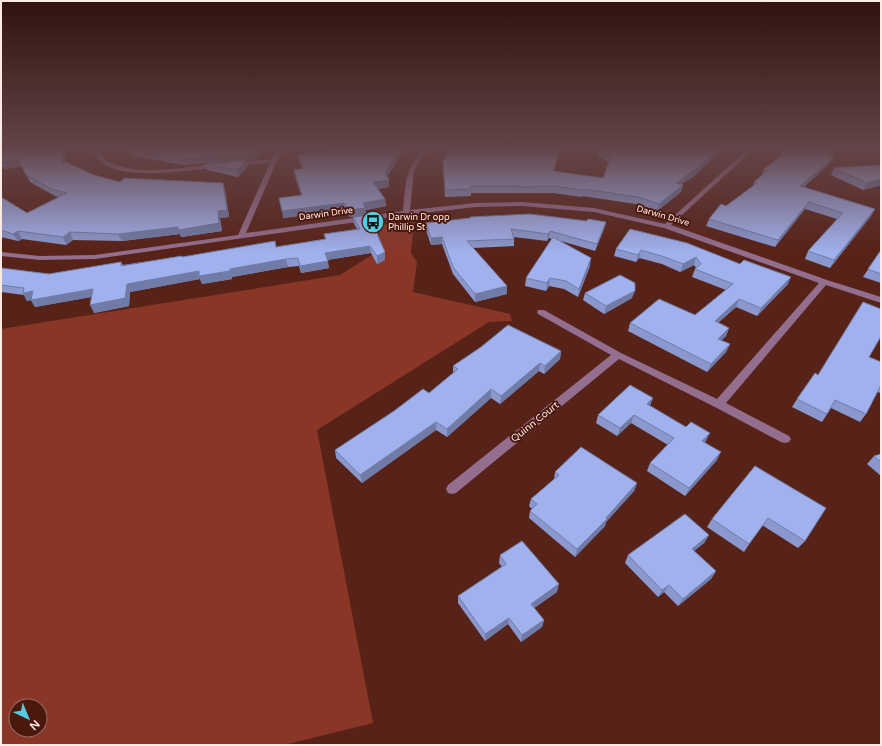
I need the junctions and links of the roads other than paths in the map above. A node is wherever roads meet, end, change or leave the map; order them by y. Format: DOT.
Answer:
graph roads {
  1 [pos="264,183"];
  2 [pos="410,183"];
  3 [pos="714,183"];
  4 [pos="406,213"];
  5 [pos="666,226"];
  6 [pos="240,236"];
  7 [pos="1,254"];
  8 [pos="824,282"];
  9 [pos="881,300"];
  10 [pos="541,312"];
  11 [pos="618,355"];
  12 [pos="720,404"];
  13 [pos="785,439"];
  14 [pos="452,489"];
  1 -- 6 [label="street"];
  2 -- 4 [label="street"];
  3 -- 5 [label="street"];
  4 -- 5 [label="street, Darwin Drive"];
  4 -- 6 [label="street, Darwin Drive"];
  5 -- 8 [label="street, Darwin Drive"];
  6 -- 7 [label="street, Darwin Drive"];
  8 -- 9 [label="street, Darwin Drive"];
  8 -- 12 [label="street"];
  10 -- 11 [label="street"];
  11 -- 12 [label="street"];
  11 -- 14 [label="street, Quinn Court"];
  12 -- 13 [label="street"];
}
